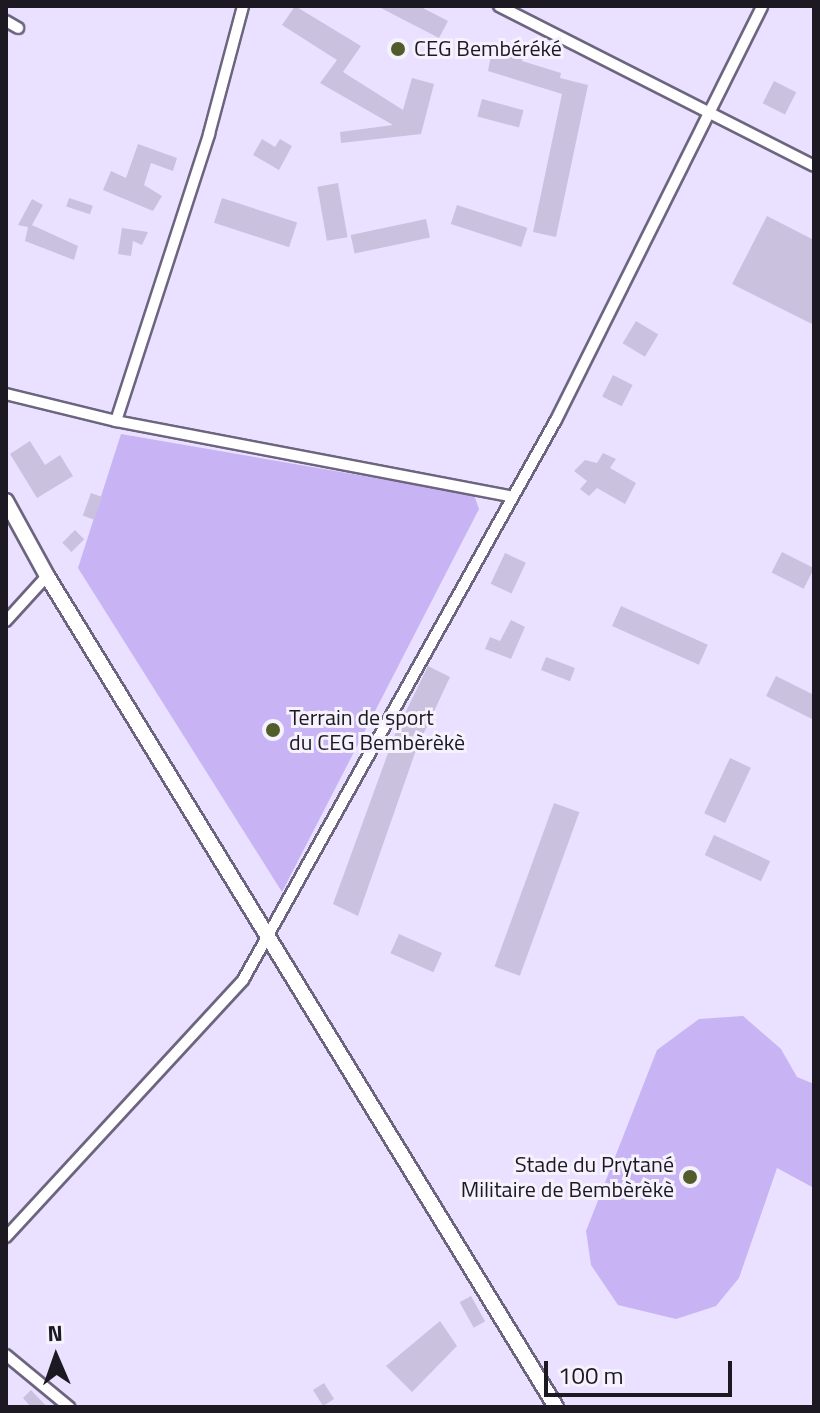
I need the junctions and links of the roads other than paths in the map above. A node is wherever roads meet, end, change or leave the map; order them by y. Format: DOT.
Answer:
graph roads {
  1 [pos="243,6"];
  2 [pos="499,6"];
  3 [pos="762,6"];
  4 [pos="6,21"];
  5 [pos="18,28"];
  6 [pos="708,115"];
  7 [pos="814,166"];
  8 [pos="6,394"];
  9 [pos="116,421"];
  10 [pos="509,496"];
  11 [pos="6,501"];
  12 [pos="47,576"];
  13 [pos="6,621"];
  14 [pos="270,933"];
  15 [pos="6,1237"];
  16 [pos="6,1355"];
  17 [pos="69,1407"];
  18 [pos="556,1407"];
  1 -- 9 [label="street"];
  2 -- 6 [label="street"];
  3 -- 6 [label="street"];
  4 -- 5 [label="street"];
  6 -- 7 [label="street"];
  6 -- 10 [label="street"];
  8 -- 9 [label="street"];
  9 -- 10 [label="street"];
  10 -- 14 [label="street"];
  11 -- 12 [label="main road"];
  12 -- 13 [label="street"];
  12 -- 14 [label="main road"];
  14 -- 15 [label="street"];
  14 -- 18 [label="main road"];
  16 -- 17 [label="street"];
}
